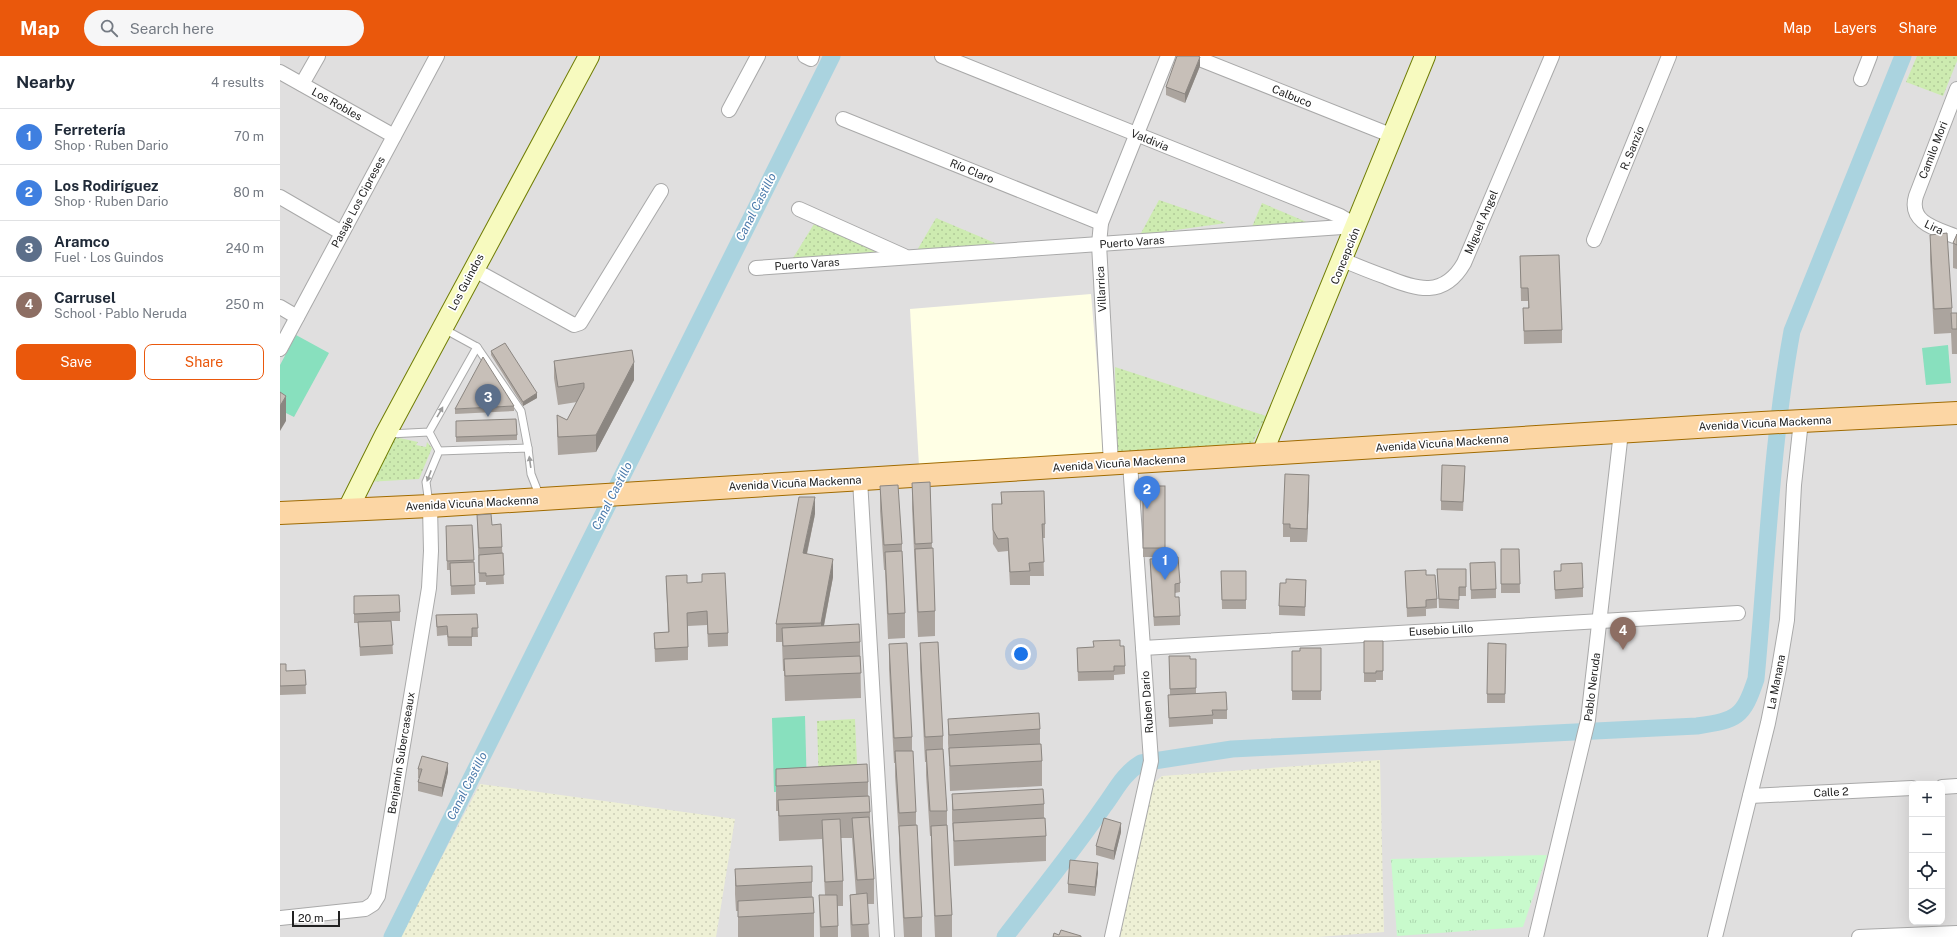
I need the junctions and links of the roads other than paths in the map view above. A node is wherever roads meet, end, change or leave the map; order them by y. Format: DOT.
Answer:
graph roads {
  1 [pos="318,56"];
  2 [pos="437,56"];
  3 [pos="589,56"];
  4 [pos="758,56"];
  5 [pos="942,56"];
  6 [pos="1168,56"];
  7 [pos="1192,56"];
  8 [pos="1425,56"];
  9 [pos="1552,56"];
  10 [pos="1870,56"];
  11 [pos="1666,57"];
  12 [pos="280,72"];
  13 [pos="1861,79"];
  14 [pos="302,84"];
  15 [pos="1957,89"];
  16 [pos="729,110"];
  17 [pos="843,119"];
  18 [pos="1136,134"];
  19 [pos="394,136"];
  20 [pos="1393,136"];
  21 [pos="661,191"];
  22 [pos="280,197"];
  23 [pos="799,209"];
  24 [pos="1915,212"];
  25 [pos="1101,222"];
  26 [pos="1357,226"];
  27 [pos="342,233"];
  28 [pos="1957,237"];
  29 [pos="1594,240"];
  30 [pos="1099,244"];
  31 [pos="906,257"];
  32 [pos="1343,260"];
  33 [pos="473,268"];
  34 [pos="756,268"];
  35 [pos="280,307"];
  36 [pos="297,317"];
  37 [pos="442,327"];
  38 [pos="478,347"];
  39 [pos="280,349"];
  40 [pos="1957,413"];
  41 [pos="1801,422"];
  42 [pos="429,432"];
  43 [pos="1621,432"];
  44 [pos="385,435"];
  45 [pos="528,448"];
  46 [pos="439,452"];
  47 [pos="1262,454"];
  48 [pos="1121,463"];
  49 [pos="860,480"];
  50 [pos="541,499"];
  51 [pos="430,506"];
  52 [pos="348,509"];
  53 [pos="280,513"];
  54 [pos="1738,613"];
  55 [pos="1600,621"];
  56 [pos="1143,648"];
  57 [pos="1957,786"];
  58 [pos="1945,787"];
  59 [pos="1909,788"];
  60 [pos="1750,796"];
  61 [pos="280,918"];
  62 [pos="1957,933"];
  63 [pos="887,937"];
  64 [pos="1112,937"];
  65 [pos="1536,937"];
  66 [pos="1714,937"];
  67 [pos="1859,937"];
  1 -- 14 [label="street"];
  2 -- 19 [label="street, Pasaje Los Cipreses"];
  3 -- 33 [label="street, Los Guindos"];
  4 -- 16 [label="street"];
  5 -- 18 [label="street, Valdivia"];
  6 -- 18 [label="street, Villarrica"];
  7 -- 20 [label="street, Calbuco"];
  8 -- 20 [label="street, Concepción"];
  9 -- 32 [label="street, Miguel Angel"];
  10 -- 13 [label="street"];
  11 -- 29 [label="street, R. Sanzio"];
  12 -- 14 [label="street, Los Robles"];
  14 -- 19 [label="street, Los Robles"];
  15 -- 24 [label="street, Camilo Mori"];
  17 -- 25 [label="street, Río Claro"];
  18 -- 25 [label="street, Villarrica"];
  18 -- 26 [label="street, Valdivia"];
  19 -- 27 [label="street, Pasaje Los Cipreses"];
  20 -- 26 [label="street, Concepción"];
  21 -- 33 [label="street"];
  22 -- 27 [label="street"];
  23 -- 31 [label="street, Puerto Varas"];
  24 -- 28 [label="street, Lira"];
  25 -- 30 [label="street, Villarrica"];
  26 -- 30 [label="street, Puerto Varas"];
  26 -- 32 [label="street, Concepción"];
  27 -- 36 [label="street, Pasaje Los Cipreses"];
  30 -- 31 [label="street, Puerto Varas"];
  30 -- 48 [label="street, Villarrica"];
  31 -- 34 [label="street, Puerto Varas"];
  32 -- 47 [label="street, Concepción"];
  33 -- 37 [label="street, Los Guindos"];
  35 -- 36 [label="street"];
  36 -- 39 [label="street, Pasaje Los Cipreses"];
  37 -- 38 [label="lane"];
  37 -- 44 [label="street, Los Guindos"];
  42 -- 38 [label="lane, one-way"];
  38 -- 45 [label="lane"];
  40 -- 41 [label="main road, Avenida Vicuña Mackenna"];
  41 -- 43 [label="main road, Avenida Vicuña Mackenna"];
  41 -- 60 [label="street, La Manana"];
  42 -- 44 [label="lane"];
  42 -- 46 [label="lane"];
  43 -- 47 [label="main road, Avenida Vicuña Mackenna"];
  43 -- 55 [label="street, Pablo Neruda"];
  44 -- 52 [label="street, Los Guindos"];
  45 -- 46 [label="lane"];
  50 -- 45 [label="lane, one-way"];
  46 -- 51 [label="lane, one-way"];
  47 -- 48 [label="main road, Avenida Vicuña Mackenna"];
  48 -- 49 [label="main road, Avenida Vicuña Mackenna"];
  48 -- 56 [label="street, Ruben Dario"];
  49 -- 50 [label="main road, Avenida Vicuña Mackenna"];
  49 -- 63 [label="street"];
  50 -- 51 [label="main road, Avenida Vicuña Mackenna"];
  51 -- 52 [label="main road, Avenida Vicuña Mackenna"];
  51 -- 61 [label="street, Benjamín Subercaseaux"];
  52 -- 53 [label="main road, Avenida Vicuña Mackenna"];
  54 -- 55 [label="street, Eusebio Lillo"];
  55 -- 56 [label="street, Eusebio Lillo"];
  55 -- 65 [label="street, Pablo Neruda"];
  56 -- 64 [label="street, Ruben Dario"];
  57 -- 58 [label="street"];
  59 -- 60 [label="street, Calle 2"];
  60 -- 66 [label="street, La Manana"];
  62 -- 67 [label="street"];
}
